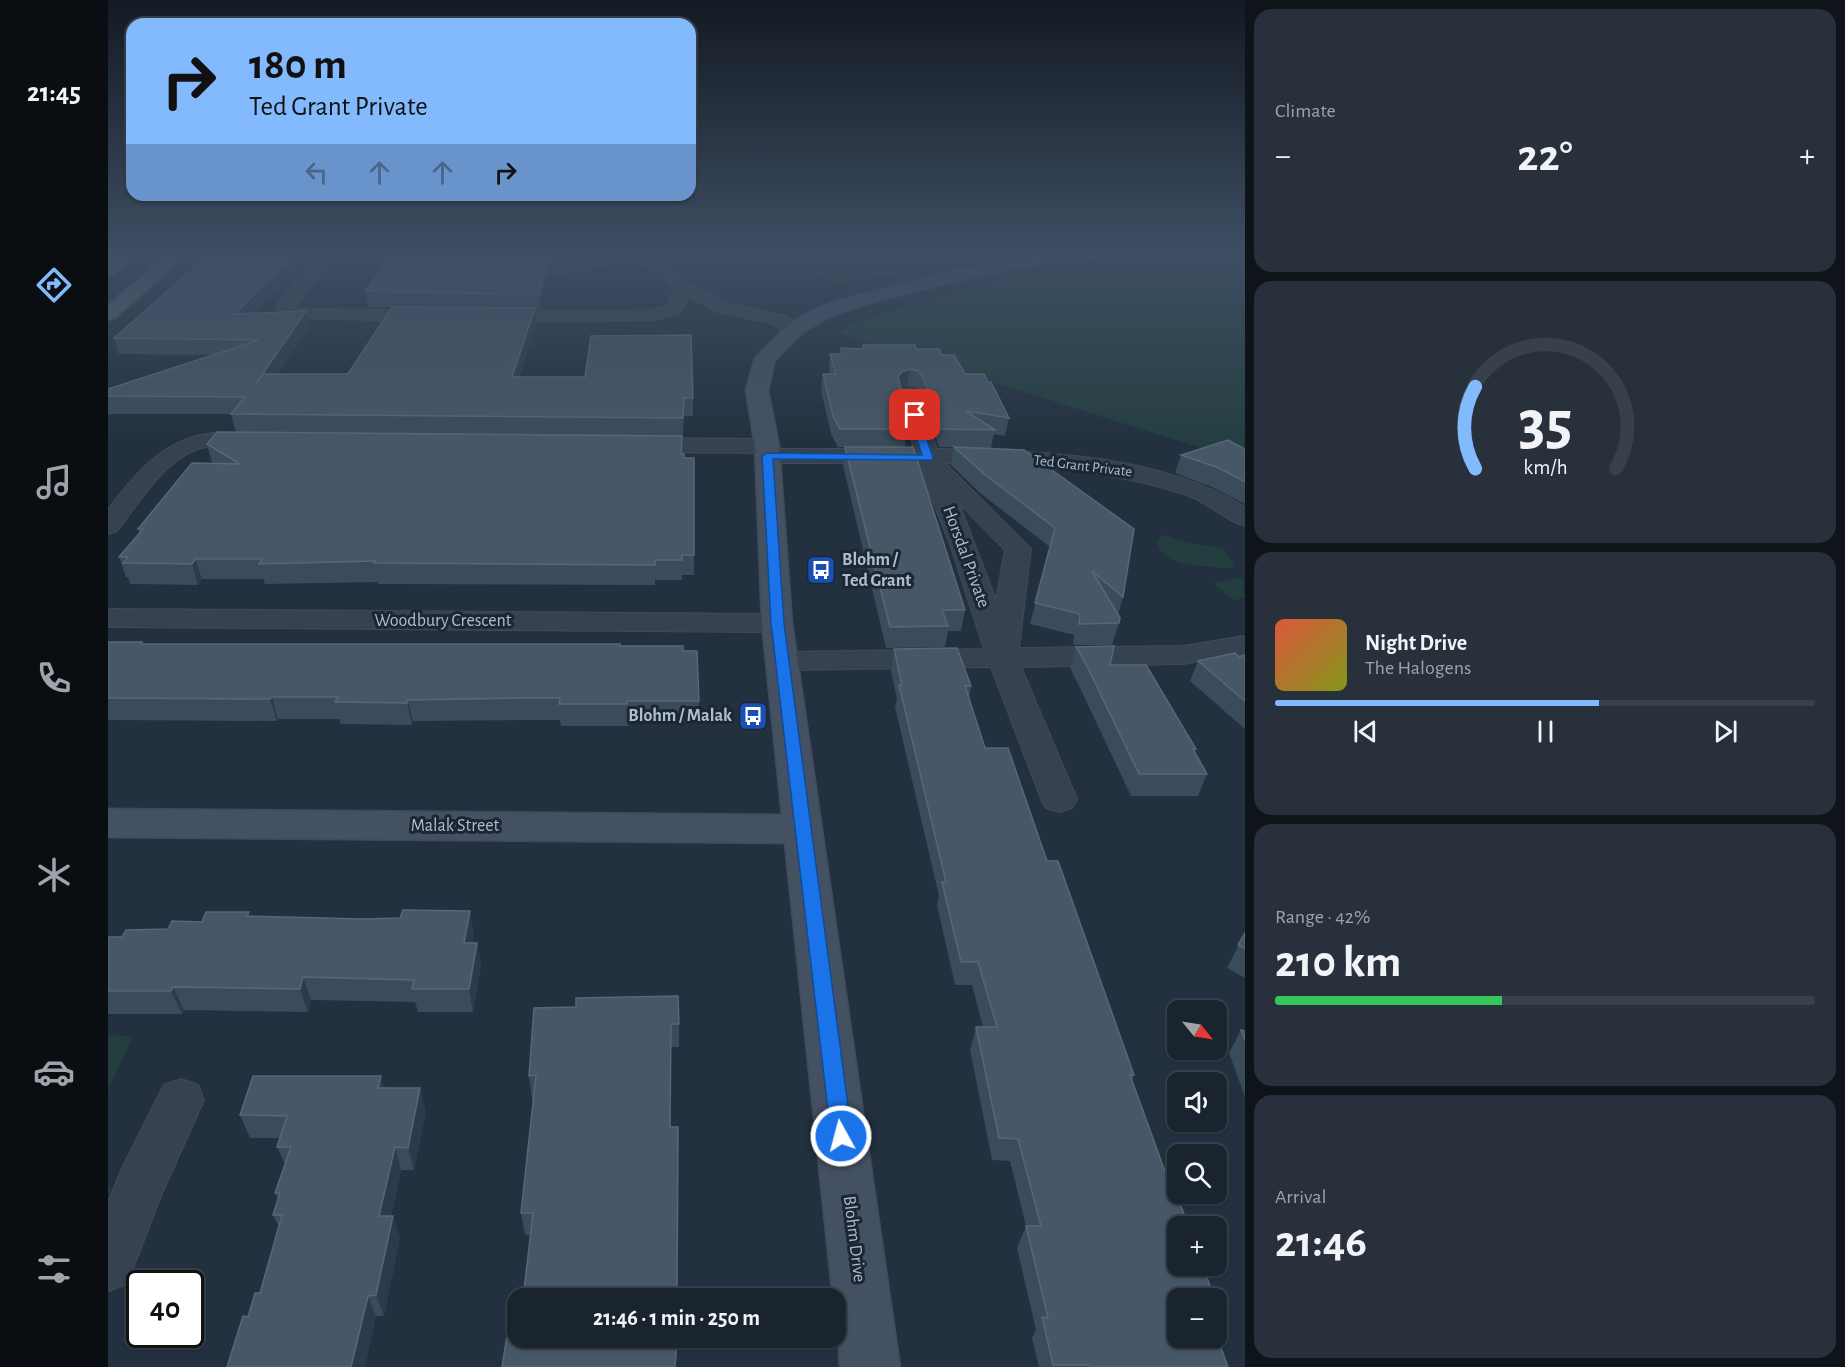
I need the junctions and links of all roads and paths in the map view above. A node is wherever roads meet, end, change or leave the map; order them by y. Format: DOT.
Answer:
graph roads {
  1 [pos="762,317"];
  2 [pos="816,317"];
  3 [pos="711,321"];
  4 [pos="795,329"];
  5 [pos="908,394"];
  6 [pos="273,441"];
  7 [pos="614,444"];
  8 [pos="767,451"];
  9 [pos="928,458"];
  10 [pos="1245,518"];
  11 [pos="108,526"];
  12 [pos="108,618"];
  13 [pos="777,623"];
  14 [pos="1245,645"];
  15 [pos="1002,657"];
  16 [pos="783,661"];
  17 [pos="1059,799"];
  18 [pos="108,823"];
  19 [pos="802,829"];
  20 [pos="181,1100"];
  21 [pos="108,1265"];
  22 [pos="870,1367"];
  1 -- 4 [label="street"];
  2 -- 4 [label="street, Blohm Drive"];
  3 -- 4 [label="street"];
  4 -- 8 [label="street, Blohm Drive"];
  5 -- 9 [label="street, Horsdal Private"];
  6 -- 11 [label="street"];
  7 -- 8 [label="street"];
  8 -- 9 [label="street, Ted Grant Private"];
  8 -- 13 [label="street, Blohm Drive"];
  9 -- 10 [label="street, Ted Grant Private"];
  9 -- 15 [label="street, Horsdal Private"];
  9 -- 15 [label="street, Horsdal Private"];
  12 -- 13 [label="street, Woodbury Crescent"];
  13 -- 16 [label="street, Blohm Drive"];
  14 -- 15 [label="street"];
  15 -- 16 [label="street"];
  15 -- 17 [label="street, Horsdal Private"];
  16 -- 19 [label="street, Blohm Drive"];
  18 -- 19 [label="street, Malak Street"];
  19 -- 22 [label="street, Blohm Drive"];
  20 -- 21 [label="street"];
}
